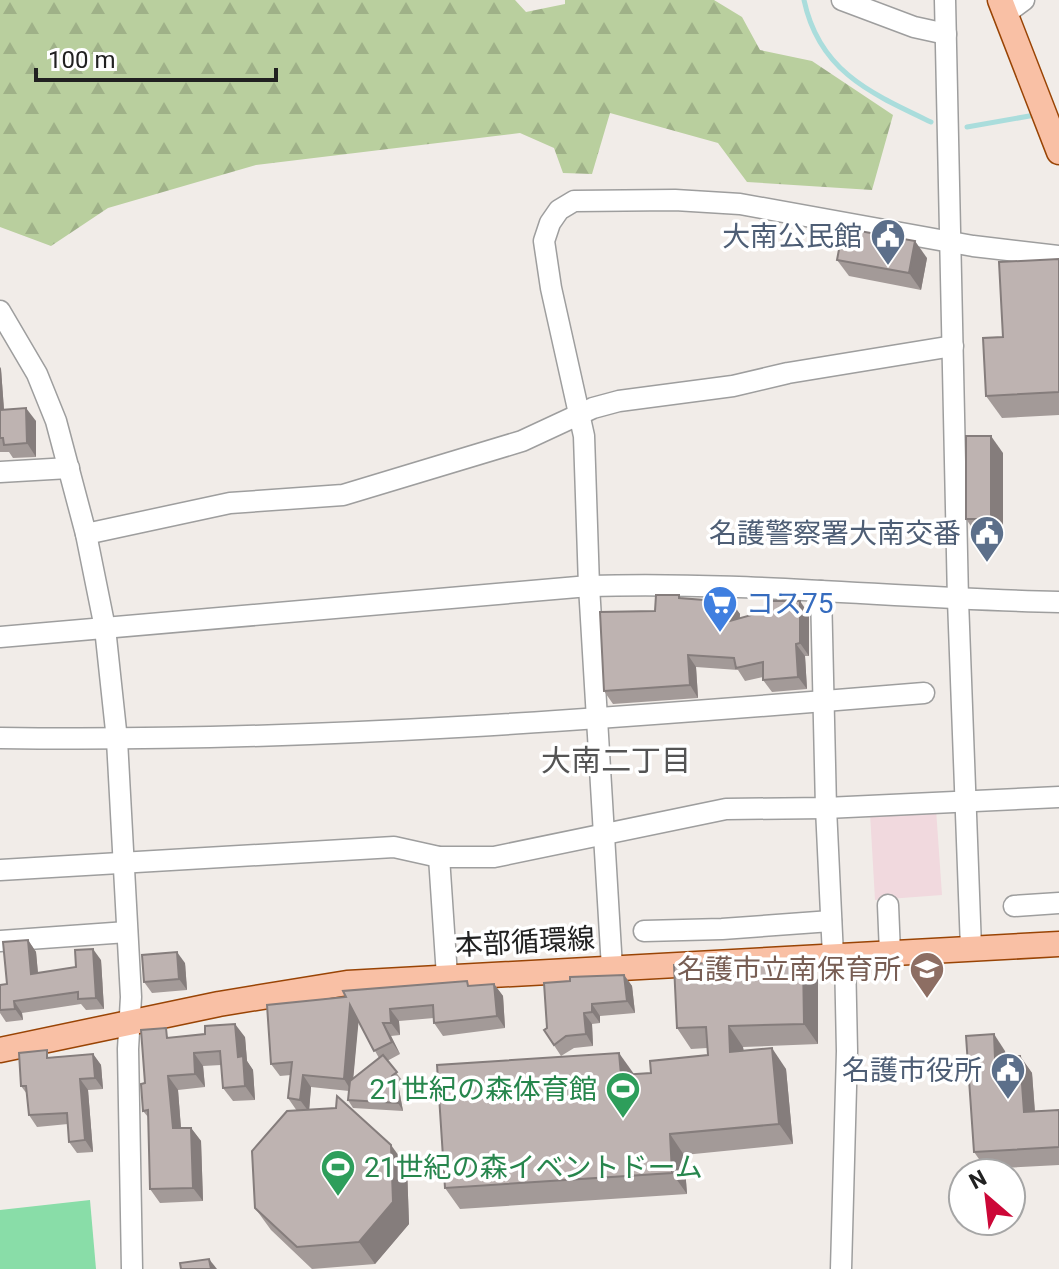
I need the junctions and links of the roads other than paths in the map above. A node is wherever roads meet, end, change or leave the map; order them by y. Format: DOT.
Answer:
graph roads {
  1 [pos="842,0"];
  2 [pos="945,0"];
  3 [pos="1010,5"];
  4 [pos="946,34"];
  5 [pos="1059,152"];
  6 [pos="950,241"];
  7 [pos="1059,256"];
  8 [pos="0,311"];
  9 [pos="953,346"];
  10 [pos="581,416"];
  11 [pos="69,468"];
  12 [pos="0,472"];
  13 [pos="86,534"];
  14 [pos="589,586"];
  15 [pos="821,591"];
  16 [pos="958,600"];
  17 [pos="1059,602"];
  18 [pos="105,628"];
  19 [pos="0,637"];
  20 [pos="924,693"];
  21 [pos="824,701"];
  22 [pos="597,719"];
  23 [pos="0,738"];
  24 [pos="117,740"];
  25 [pos="1059,797"];
  26 [pos="964,802"];
  27 [pos="826,808"];
  28 [pos="604,836"];
  29 [pos="439,857"];
  30 [pos="124,862"];
  31 [pos="0,870"];
  32 [pos="1059,903"];
  33 [pos="888,905"];
  34 [pos="1014,906"];
  35 [pos="831,921"];
  36 [pos="722,929"];
  37 [pos="644,931"];
  38 [pos="127,932"];
  39 [pos="0,941"];
  40 [pos="1059,944"];
  41 [pos="971,948"];
  42 [pos="890,953"];
  43 [pos="839,956"];
  44 [pos="723,962"];
  45 [pos="612,968"];
  46 [pos="447,976"];
  47 [pos="129,1024"];
  48 [pos="0,1050"];
  49 [pos="132,1269"];
  50 [pos="841,1269"];
  1 -- 4 [label="street"];
  2 -- 4 [label="street"];
  3 -- 5 [label="main road"];
  4 -- 6 [label="street"];
  6 -- 7 [label="street"];
  6 -- 9 [label="street"];
  6 -- 10 [label="street"];
  8 -- 11 [label="street"];
  9 -- 10 [label="street"];
  9 -- 16 [label="street"];
  10 -- 13 [label="street"];
  10 -- 14 [label="street"];
  11 -- 12 [label="street"];
  11 -- 13 [label="street"];
  13 -- 18 [label="street"];
  14 -- 15 [label="street"];
  14 -- 18 [label="street"];
  14 -- 22 [label="street"];
  15 -- 16 [label="street"];
  15 -- 21 [label="street"];
  16 -- 17 [label="street"];
  16 -- 26 [label="street"];
  18 -- 19 [label="street"];
  18 -- 24 [label="street"];
  20 -- 21 [label="street"];
  21 -- 22 [label="street"];
  21 -- 27 [label="street"];
  22 -- 24 [label="street"];
  22 -- 28 [label="street"];
  23 -- 24 [label="street"];
  24 -- 30 [label="street"];
  25 -- 26 [label="street"];
  26 -- 27 [label="street"];
  26 -- 41 [label="street"];
  27 -- 28 [label="street"];
  27 -- 35 [label="street"];
  28 -- 29 [label="street"];
  28 -- 45 [label="street"];
  29 -- 30 [label="street"];
  29 -- 46 [label="street"];
  30 -- 31 [label="street"];
  30 -- 38 [label="street"];
  32 -- 34 [label="street"];
  33 -- 42 [label="street"];
  35 -- 36 [label="street"];
  35 -- 43 [label="street"];
  36 -- 37 [label="street"];
  36 -- 44 [label="street"];
  38 -- 39 [label="street"];
  38 -- 47 [label="street"];
  40 -- 41 [label="main road, 本部循環線"];
  41 -- 42 [label="main road, 本部循環線"];
  42 -- 43 [label="main road, 本部循環線"];
  43 -- 44 [label="main road, 本部循環線"];
  43 -- 50 [label="street"];
  44 -- 45 [label="main road, 本部循環線"];
  45 -- 46 [label="main road, 本部循環線"];
  46 -- 47 [label="main road, 本部循環線"];
  47 -- 48 [label="main road, 本部循環線"];
  47 -- 49 [label="street"];
}
